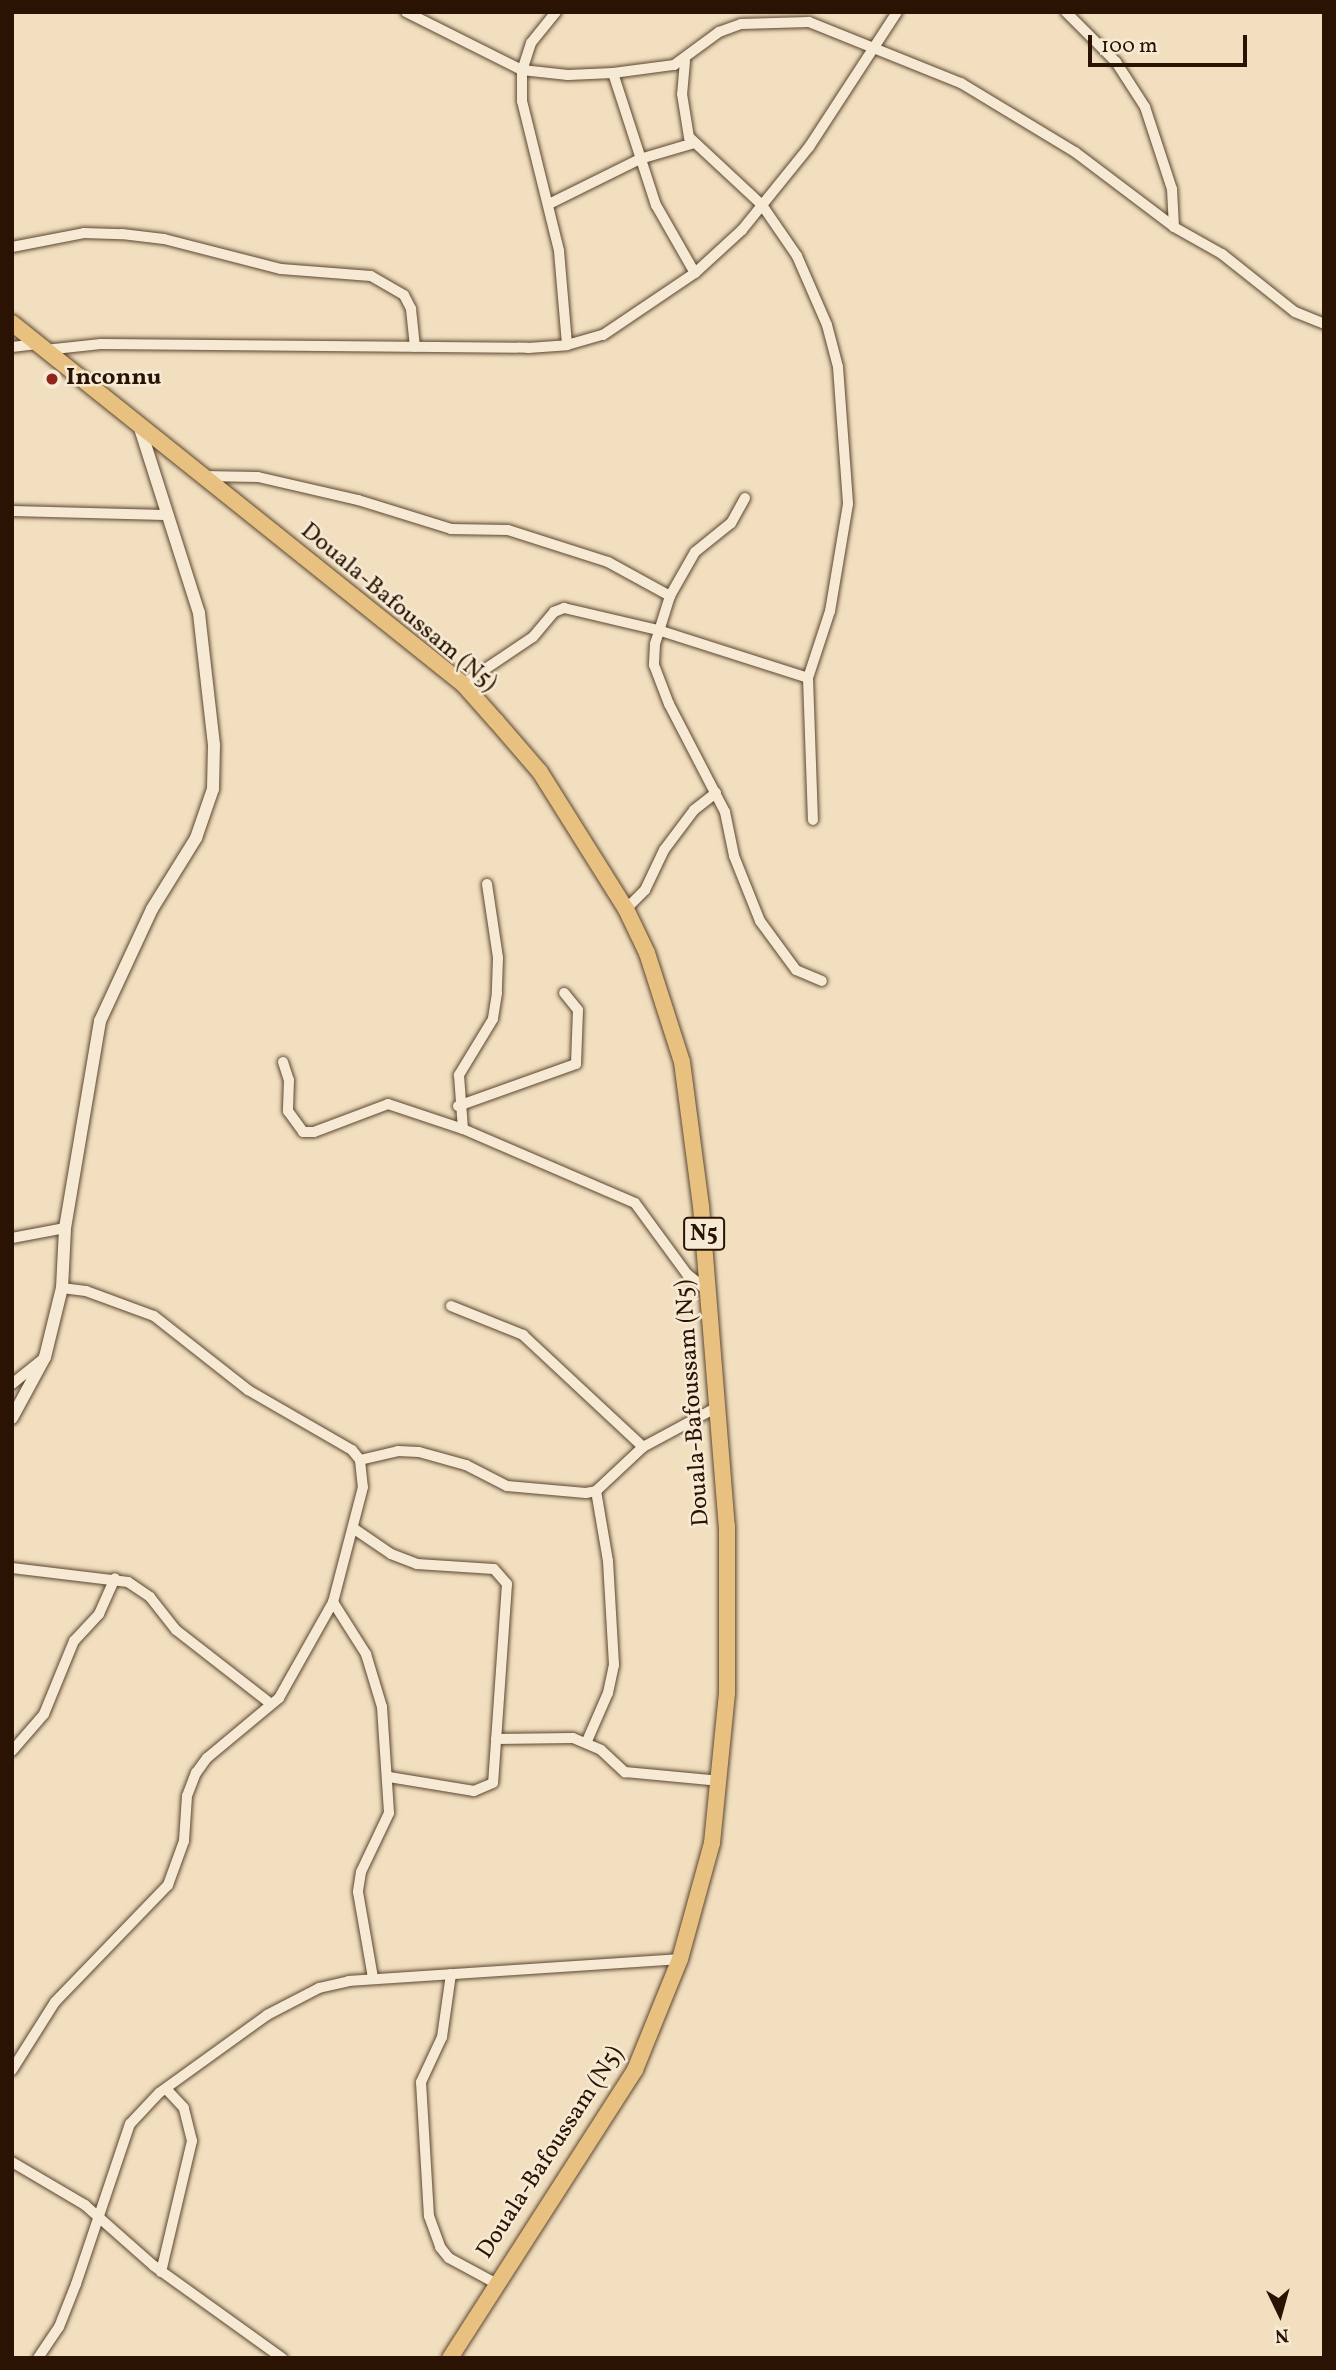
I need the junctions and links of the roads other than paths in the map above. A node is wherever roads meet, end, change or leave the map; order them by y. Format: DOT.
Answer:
graph roads {
  1 [pos="406,12"];
  2 [pos="556,12"];
  3 [pos="738,12"];
  4 [pos="897,12"];
  5 [pos="1066,12"];
  6 [pos="741,23"];
  7 [pos="875,51"];
  8 [pos="685,61"];
  9 [pos="522,70"];
  10 [pos="613,73"];
  11 [pos="694,143"];
  12 [pos="640,159"];
  13 [pos="549,204"];
  14 [pos="762,205"];
  15 [pos="1174,227"];
  16 [pos="12,247"];
  17 [pos="695,273"];
  18 [pos="12,323"];
  19 [pos="1324,324"];
  20 [pos="567,345"];
  21 [pos="41,346"];
  22 [pos="12,347"];
  23 [pos="415,347"];
  24 [pos="139,425"];
  25 [pos="202,476"];
  26 [pos="745,498"];
  27 [pos="12,512"];
  28 [pos="164,515"];
  29 [pos="670,596"];
  30 [pos="658,629"];
  31 [pos="808,678"];
  32 [pos="463,684"];
  33 [pos="716,793"];
  34 [pos="813,820"];
  35 [pos="487,884"];
  36 [pos="626,909"];
  37 [pos="822,981"];
  38 [pos="564,993"];
  39 [pos="283,1062"];
  40 [pos="458,1105"];
  41 [pos="463,1129"];
  42 [pos="65,1228"];
  43 [pos="12,1238"];
  44 [pos="62,1288"];
  45 [pos="709,1291"];
  46 [pos="451,1306"];
  47 [pos="45,1357"];
  48 [pos="12,1384"];
  49 [pos="719,1406"];
  50 [pos="12,1418"];
  51 [pos="643,1447"];
  52 [pos="360,1460"];
  53 [pos="596,1490"];
  54 [pos="353,1528"];
  55 [pos="12,1567"];
  56 [pos="116,1578"];
  57 [pos="333,1602"];
  58 [pos="271,1704"];
  59 [pos="496,1739"];
  60 [pos="587,1741"];
  61 [pos="12,1751"];
  62 [pos="389,1777"];
  63 [pos="721,1781"];
  64 [pos="680,1959"];
  65 [pos="451,1974"];
  66 [pos="373,1978"];
  67 [pos="12,2070"];
  68 [pos="167,2090"];
  69 [pos="12,2161"];
  70 [pos="100,2217"];
  71 [pos="161,2272"];
  72 [pos="495,2283"];
  73 [pos="38,2358"];
  74 [pos="282,2358"];
  75 [pos="450,2358"];
  1 -- 9 [label="street"];
  2 -- 9 [label="street"];
  3 -- 6 [label="street"];
  4 -- 7 [label="street"];
  5 -- 15 [label="street"];
  6 -- 7 [label="street"];
  6 -- 8 [label="street"];
  7 -- 14 [label="street"];
  7 -- 15 [label="street"];
  8 -- 10 [label="street"];
  8 -- 11 [label="street"];
  9 -- 10 [label="street"];
  9 -- 13 [label="street"];
  10 -- 12 [label="street"];
  11 -- 12 [label="street"];
  11 -- 14 [label="street"];
  12 -- 13 [label="street"];
  12 -- 17 [label="street"];
  13 -- 20 [label="street"];
  14 -- 17 [label="street"];
  14 -- 31 [label="street"];
  15 -- 19 [label="street"];
  16 -- 23 [label="street"];
  17 -- 20 [label="street"];
  18 -- 21 [label="highway, Douala-Bafoussam (N5) / N5"];
  20 -- 23 [label="street"];
  21 -- 22 [label="street"];
  21 -- 23 [label="street"];
  21 -- 24 [label="highway, Douala-Bafoussam (N5) / N5"];
  24 -- 25 [label="highway, Douala-Bafoussam (N5) / N5"];
  24 -- 28 [label="street"];
  25 -- 29 [label="street"];
  25 -- 32 [label="highway, Douala-Bafoussam (N5) / N5"];
  26 -- 29 [label="street"];
  27 -- 28 [label="street"];
  28 -- 42 [label="street"];
  29 -- 30 [label="street"];
  30 -- 31 [label="street"];
  30 -- 32 [label="street"];
  30 -- 33 [label="street"];
  31 -- 34 [label="street"];
  32 -- 36 [label="highway, Douala-Bafoussam (N5) / N5"];
  33 -- 36 [label="street"];
  33 -- 37 [label="street"];
  35 -- 40 [label="street"];
  36 -- 45 [label="highway, Douala-Bafoussam (N5) / N5"];
  38 -- 40 [label="street"];
  39 -- 41 [label="street"];
  40 -- 41 [label="street"];
  41 -- 45 [label="street"];
  42 -- 43 [label="street"];
  42 -- 44 [label="street"];
  44 -- 47 [label="street"];
  44 -- 52 [label="street"];
  45 -- 49 [label="highway, Douala-Bafoussam (N5) / N5"];
  46 -- 51 [label="street"];
  47 -- 48 [label="street"];
  47 -- 50 [label="street"];
  49 -- 51 [label="street"];
  49 -- 63 [label="highway, Douala-Bafoussam (N5) / N5"];
  51 -- 53 [label="street"];
  52 -- 53 [label="street"];
  52 -- 54 [label="street"];
  53 -- 60 [label="street"];
  54 -- 57 [label="street"];
  54 -- 59 [label="street"];
  55 -- 56 [label="street"];
  56 -- 58 [label="street"];
  56 -- 61 [label="street"];
  57 -- 58 [label="street"];
  57 -- 62 [label="street"];
  58 -- 67 [label="street"];
  59 -- 60 [label="street"];
  59 -- 62 [label="street"];
  60 -- 63 [label="street"];
  62 -- 66 [label="street"];
  63 -- 64 [label="highway, Douala-Bafoussam (N5) / N5"];
  64 -- 65 [label="street"];
  64 -- 72 [label="highway, Douala-Bafoussam (N5) / N5"];
  65 -- 66 [label="street"];
  65 -- 72 [label="street"];
  66 -- 68 [label="street"];
  68 -- 70 [label="street"];
  68 -- 71 [label="street"];
  69 -- 70 [label="street"];
  70 -- 71 [label="street"];
  70 -- 73 [label="street"];
  71 -- 74 [label="street"];
  72 -- 75 [label="highway, Douala-Bafoussam (N5) / N5"];
}
